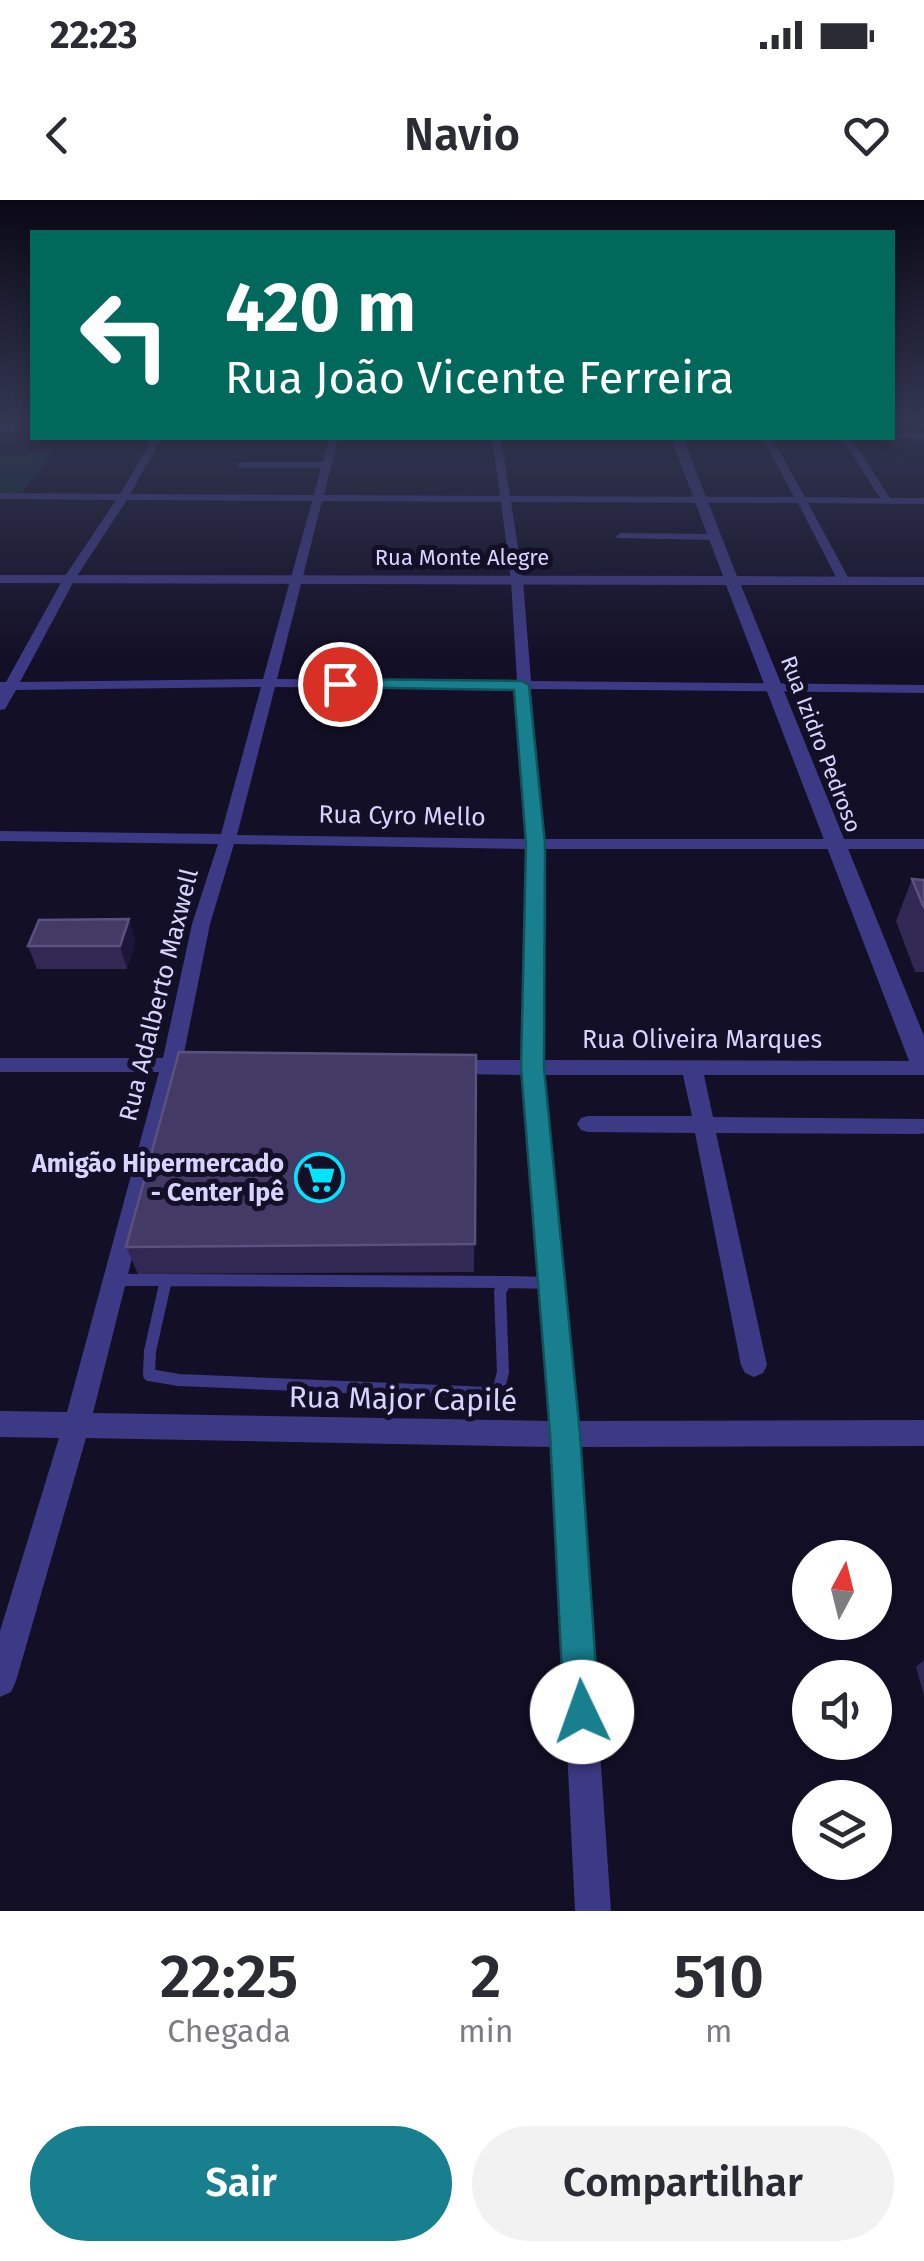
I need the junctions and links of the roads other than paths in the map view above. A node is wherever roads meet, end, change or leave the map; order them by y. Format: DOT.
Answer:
graph roads {
  1 [pos="802,500"];
  2 [pos="121,501"];
  3 [pos="319,501"];
  4 [pos="505,501"];
  5 [pos="704,501"];
  6 [pos="874,501"];
  7 [pos="887,501"];
  8 [pos="924,501"];
  9 [pos="621,536"];
  10 [pos="716,537"];
  11 [pos="0,579"];
  12 [pos="69,579"];
  13 [pos="299,580"];
  14 [pos="518,580"];
  15 [pos="844,581"];
  16 [pos="731,582"];
  17 [pos="924,582"];
  18 [pos="266,684"];
  19 [pos="522,685"];
  20 [pos="7,686"];
  21 [pos="772,686"];
  22 [pos="924,689"];
  23 [pos="0,706"];
  24 [pos="0,836"];
  25 [pos="228,838"];
  26 [pos="535,844"];
  27 [pos="834,844"];
  28 [pos="924,844"];
  29 [pos="171,1064"];
  30 [pos="0,1065"];
  31 [pos="209,1065"];
  32 [pos="437,1067"];
  33 [pos="924,1067"];
  34 [pos="532,1068"];
  35 [pos="692,1068"];
  36 [pos="588,1124"];
  37 [pos="704,1124"];
  38 [pos="920,1126"];
  39 [pos="114,1280"];
  40 [pos="166,1280"];
  41 [pos="505,1282"];
  42 [pos="552,1283"];
  43 [pos="754,1365"];
  44 [pos="0,1424"];
  45 [pos="77,1424"];
  46 [pos="924,1433"];
  47 [pos="565,1434"];
  48 [pos="0,1681"];
  49 [pos="593,1911"];
  1 -- 15 [label="street"];
  2 -- 12 [label="street"];
  3 -- 13 [label="street, Rua Adalberto Maxwell"];
  4 -- 14 [label="street"];
  5 -- 10 [label="street, Rua Izidro Pedroso"];
  6 -- 7 [label="street"];
  7 -- 8 [label="street"];
  9 -- 10 [label="street"];
  10 -- 16 [label="street, Rua Izidro Pedroso"];
  11 -- 12 [label="street, Rua Monte Alegre"];
  12 -- 13 [label="street, Rua Monte Alegre"];
  12 -- 20 [label="street"];
  13 -- 14 [label="street, Rua Monte Alegre"];
  13 -- 18 [label="street, Rua Adalberto Maxwell"];
  14 -- 16 [label="street, Rua Monte Alegre"];
  14 -- 19 [label="street"];
  15 -- 16 [label="street, Rua Monte Alegre"];
  15 -- 17 [label="street, Rua Monte Alegre"];
  16 -- 21 [label="street, Rua Izidro Pedroso"];
  18 -- 19 [label="street"];
  18 -- 20 [label="street"];
  18 -- 25 [label="street, Rua Adalberto Maxwell"];
  19 -- 21 [label="street"];
  19 -- 26 [label="street"];
  20 -- 23 [label="street"];
  21 -- 22 [label="street"];
  21 -- 27 [label="street, Rua Izidro Pedroso"];
  24 -- 25 [label="street, Rua Cyro Mello"];
  25 -- 26 [label="street, Rua Cyro Mello"];
  25 -- 29 [label="street, Rua Adalberto Maxwell"];
  26 -- 27 [label="street, Rua Cyro Mello"];
  26 -- 34 [label="street"];
  27 -- 28 [label="street, Rua Cyro Mello"];
  27 -- 33 [label="street, Rua Izidro Pedroso"];
  29 -- 30 [label="street"];
  29 -- 31 [label="street"];
  29 -- 39 [label="street, Rua Adalberto Maxwell"];
  32 -- 34 [label="street, Rua Oliveira Marques"];
  33 -- 35 [label="street, Rua Oliveira Marques"];
  34 -- 35 [label="street, Rua Oliveira Marques"];
  34 -- 42 [label="street"];
  35 -- 37 [label="street"];
  36 -- 37 [label="street"];
  37 -- 38 [label="street"];
  37 -- 43 [label="street"];
  39 -- 40 [label="lane"];
  39 -- 45 [label="street, Rua Adalberto Maxwell"];
  40 -- 41 [label="lane"];
  40 -- 41 [label="lane"];
  41 -- 42 [label="lane"];
  42 -- 47 [label="street"];
  44 -- 45 [label="street, Rua Major Capilé"];
  45 -- 47 [label="street, Rua Major Capilé"];
  45 -- 48 [label="street, Rua Adalberto Maxwell"];
  46 -- 47 [label="street, Rua Major Capilé"];
  47 -- 49 [label="street"];
}
